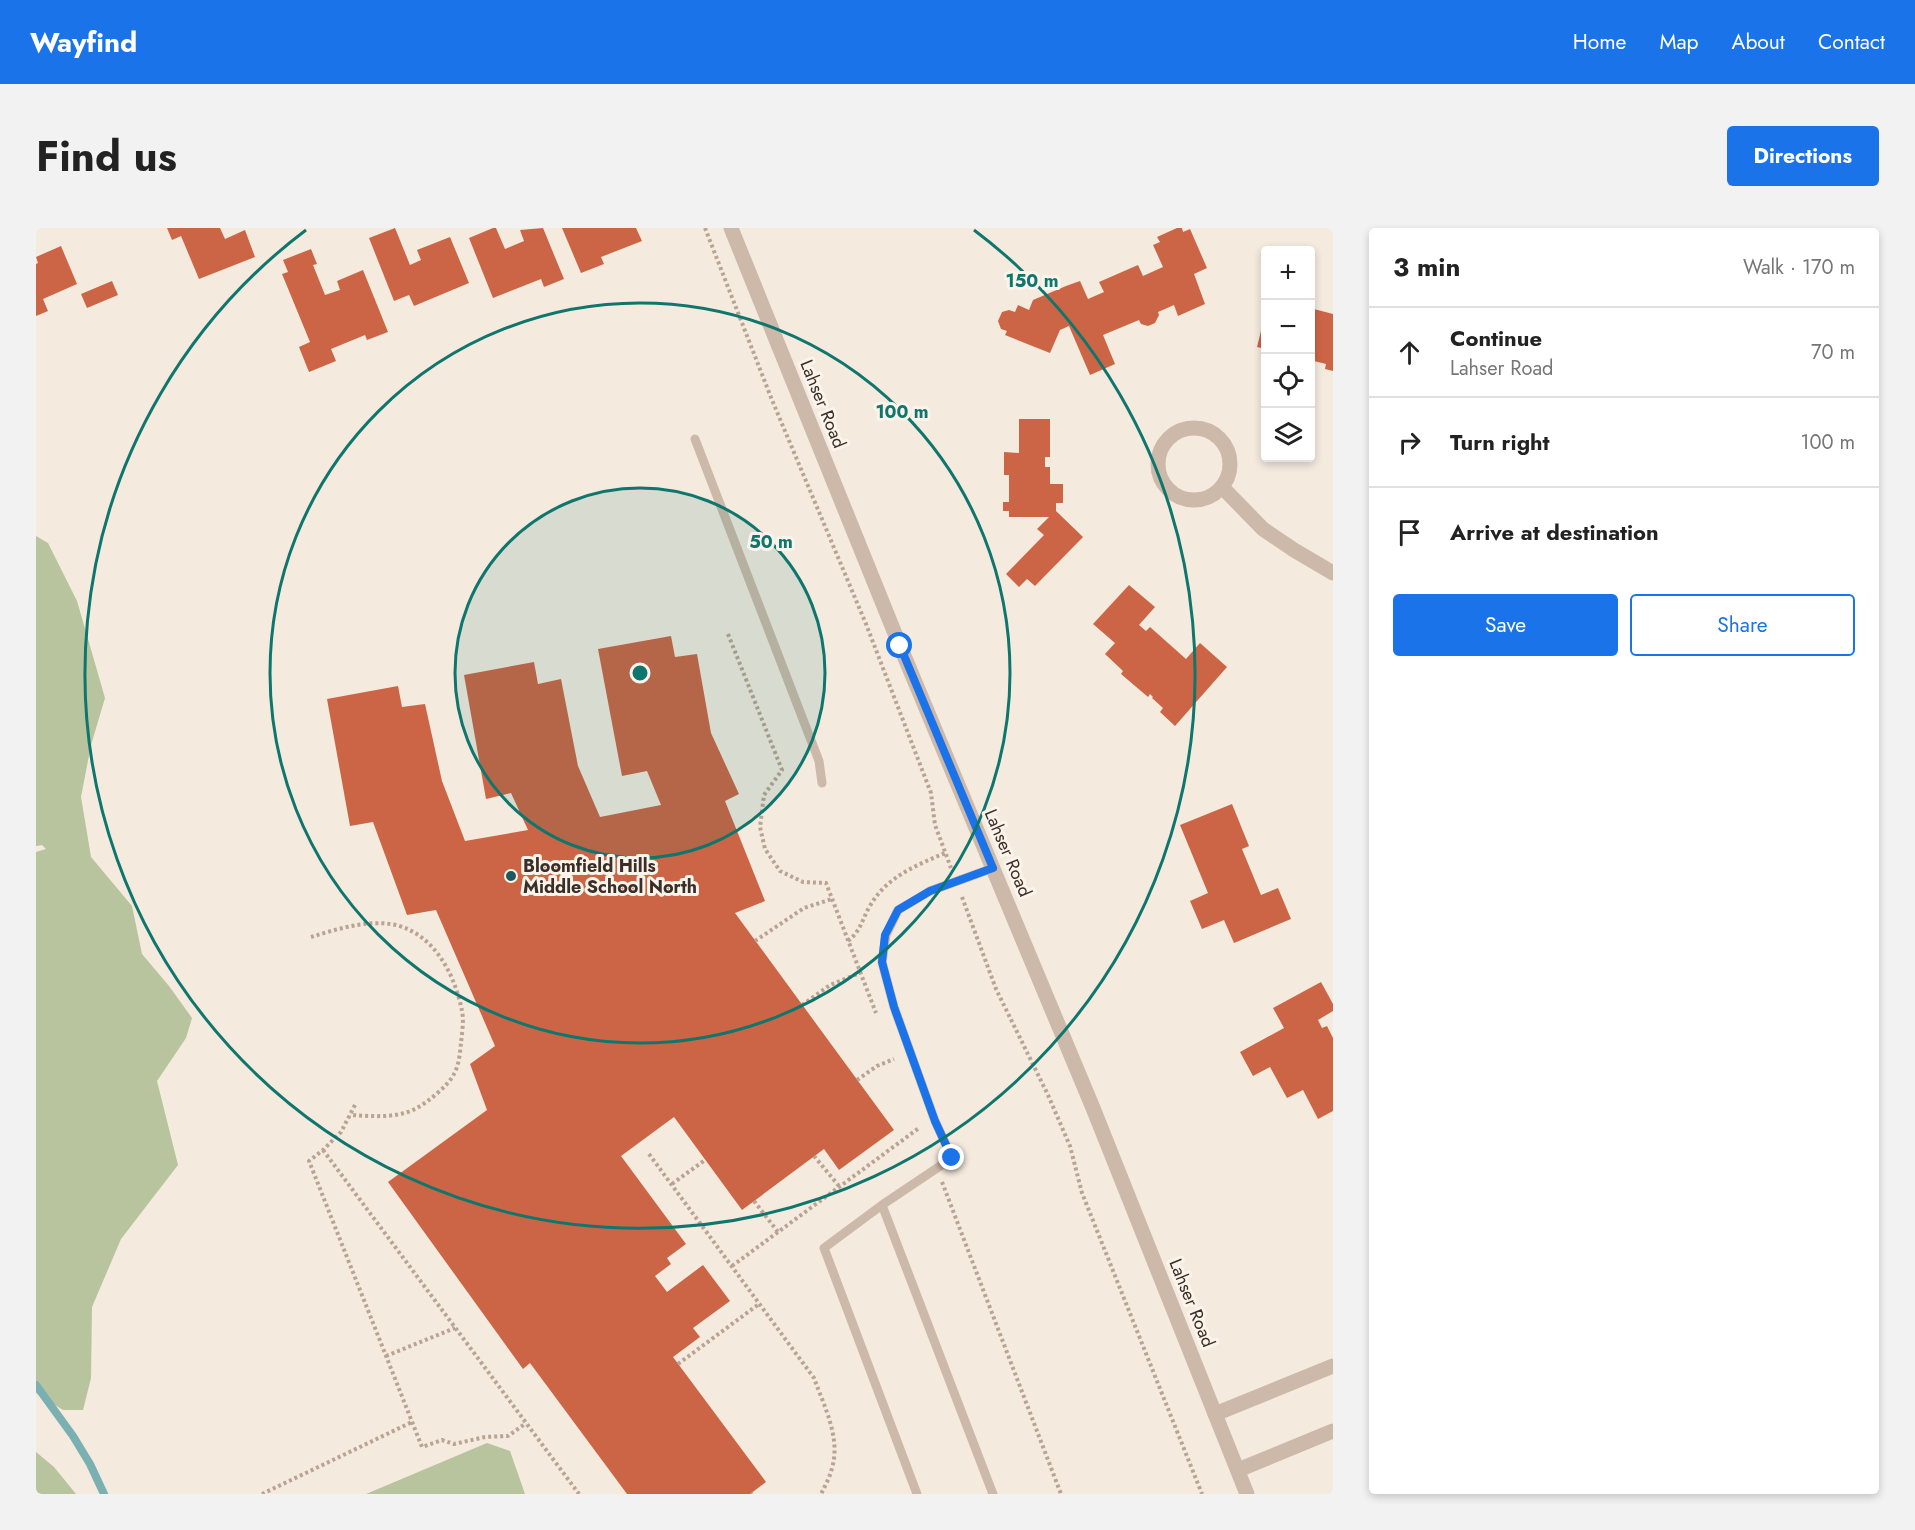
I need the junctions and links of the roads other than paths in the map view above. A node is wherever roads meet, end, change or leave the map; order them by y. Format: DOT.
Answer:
graph roads {
  1 [pos="730,228"];
  2 [pos="695,440"];
  3 [pos="1222,487"];
  4 [pos="1333,573"];
  5 [pos="822,783"];
  6 [pos="993,868"];
  7 [pos="882,1205"];
  8 [pos="1333,1366"];
  9 [pos="1215,1414"];
  10 [pos="1333,1431"];
  11 [pos="1238,1470"];
  12 [pos="917,1494"];
  13 [pos="993,1494"];
  14 [pos="1247,1494"];
  1 -- 6 [label="street, Lahser Road"];
  2 -- 5 [label="lane"];
  3 -- 3 [label="street"];
  3 -- 4 [label="street"];
  6 -- 7 [label="lane"];
  6 -- 9 [label="street, Lahser Road"];
  7 -- 12 [label="lane"];
  7 -- 13 [label="lane"];
  8 -- 9 [label="street"];
  9 -- 11 [label="street, Lahser Road"];
  10 -- 11 [label="street"];
  11 -- 14 [label="street, Lahser Road"];
}
